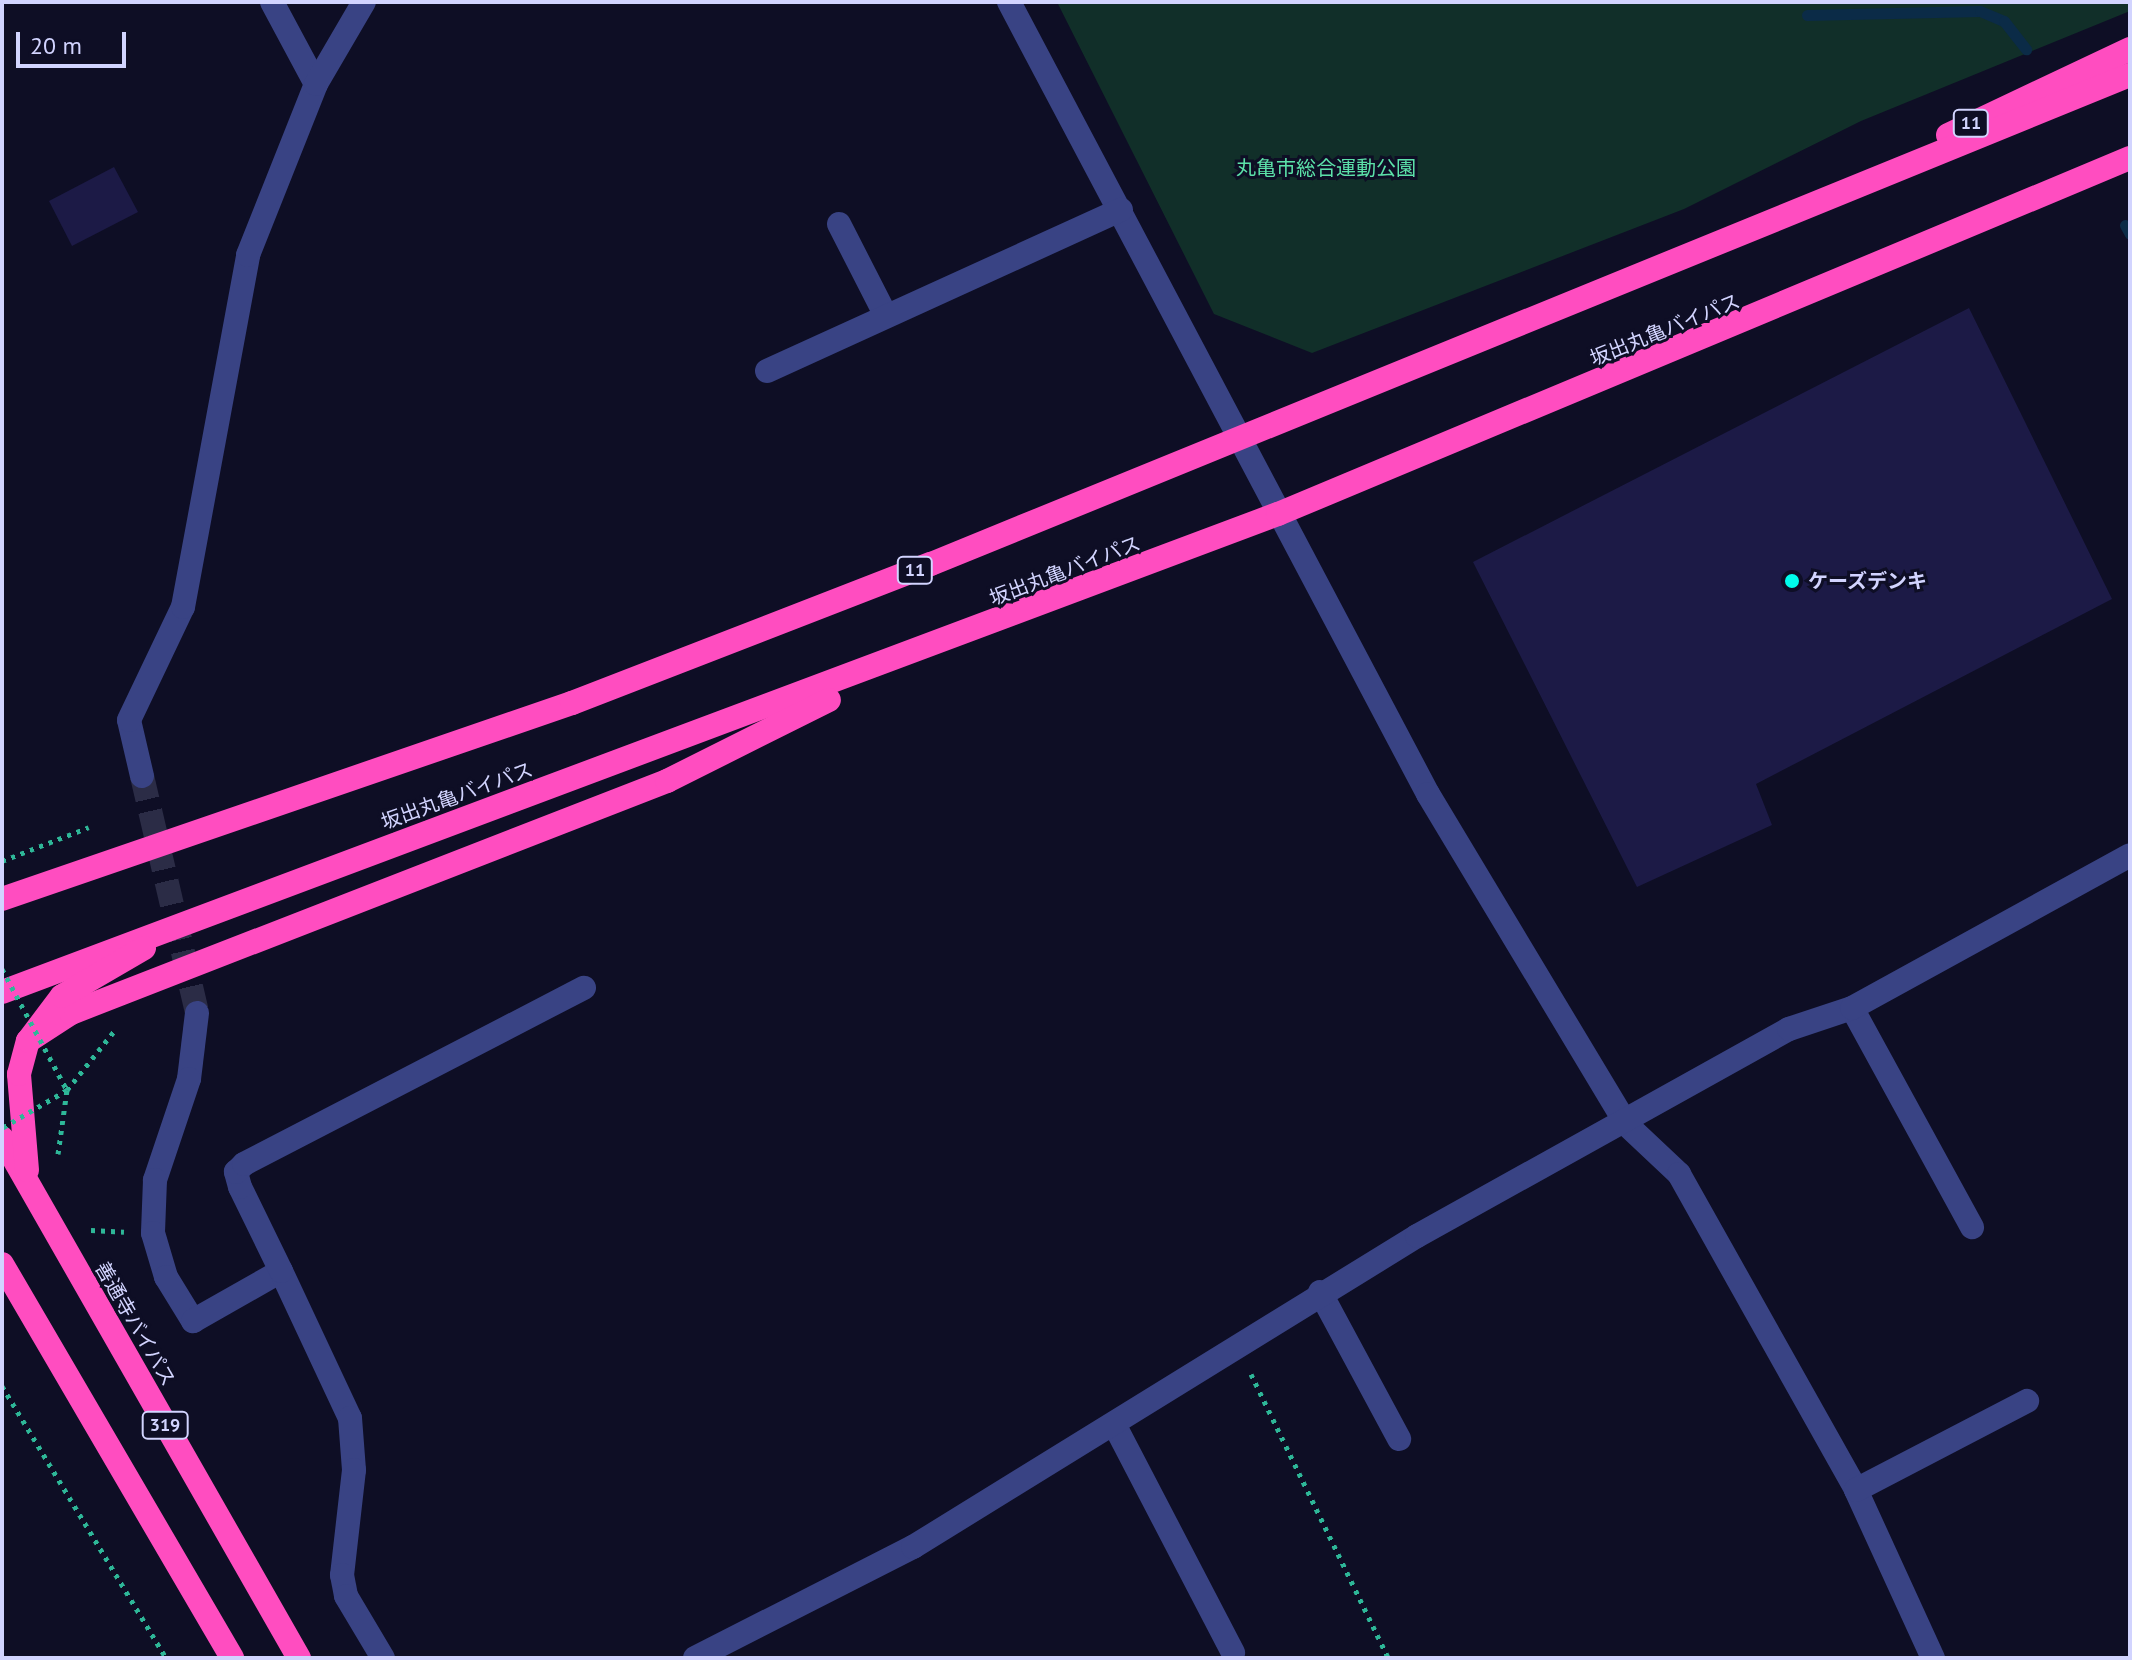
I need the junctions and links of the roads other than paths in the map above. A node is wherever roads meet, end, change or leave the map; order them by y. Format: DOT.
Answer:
graph roads {
  1 [pos="272,2"];
  2 [pos="364,2"];
  3 [pos="1009,2"];
  4 [pos="2130,49"];
  5 [pos="2130,75"];
  6 [pos="316,84"];
  7 [pos="2130,158"];
  8 [pos="2130,175"];
  9 [pos="1815,206"];
  10 [pos="1121,210"];
  11 [pos="839,224"];
  12 [pos="1890,264"];
  13 [pos="886,316"];
  14 [pos="767,371"];
  15 [pos="1240,442"];
  16 [pos="1278,514"];
  17 [pos="932,649"];
  18 [pos="142,776"];
  19 [pos="2130,855"];
  20 [pos="2,899"];
  21 [pos="197,916"];
  22 [pos="584,988"];
  23 [pos="2,992"];
  24 [pos="1852,1008"];
  25 [pos="197,1013"];
  26 [pos="28,1041"];
  27 [pos="1626,1124"];
  28 [pos="2,1138"];
  29 [pos="31,1192"];
  30 [pos="1972,1227"];
  31 [pos="2,1264"];
  32 [pos="281,1271"];
  33 [pos="1320,1292"];
  34 [pos="2027,1401"];
  35 [pos="1114,1424"];
  36 [pos="1399,1439"];
  37 [pos="1856,1490"];
  38 [pos="1233,1653"];
  39 [pos="232,1658"];
  40 [pos="299,1658"];
  41 [pos="383,1658"];
  42 [pos="695,1658"];
  43 [pos="1933,1658"];
  1 -- 6 [label="street"];
  2 -- 6 [label="street"];
  3 -- 10 [label="street"];
  4 -- 9 [label="highway, 11"];
  5 -- 9 [label="highway, 11"];
  6 -- 18 [label="street"];
  7 -- 12 [label="highway, 坂出丸亀バイパス"];
  8 -- 12 [label="highway"];
  9 -- 15 [label="highway, 11"];
  10 -- 13 [label="street"];
  10 -- 15 [label="street"];
  11 -- 13 [label="street"];
  12 -- 16 [label="highway, 坂出丸亀バイパス"];
  13 -- 14 [label="street"];
  15 -- 16 [label="street"];
  15 -- 20 [label="highway, 11"];
  16 -- 17 [label="highway, 坂出丸亀バイパス"];
  16 -- 27 [label="street"];
  17 -- 21 [label="highway, 坂出丸亀バイパス"];
  17 -- 26 [label="highway"];
  19 -- 24 [label="street"];
  21 -- 23 [label="highway, 坂出丸亀バイパス"];
  21 -- 26 [label="highway"];
  22 -- 32 [label="street"];
  24 -- 27 [label="street"];
  24 -- 30 [label="street"];
  25 -- 32 [label="street"];
  26 -- 29 [label="highway"];
  27 -- 33 [label="street"];
  27 -- 37 [label="street"];
  28 -- 29 [label="highway, 善通寺バイパス / 319"];
  29 -- 40 [label="highway, 善通寺バイパス / 319"];
  31 -- 39 [label="highway"];
  32 -- 41 [label="street"];
  33 -- 35 [label="street"];
  33 -- 36 [label="street"];
  34 -- 37 [label="street"];
  35 -- 38 [label="street"];
  35 -- 42 [label="street"];
  37 -- 43 [label="street"];
}
